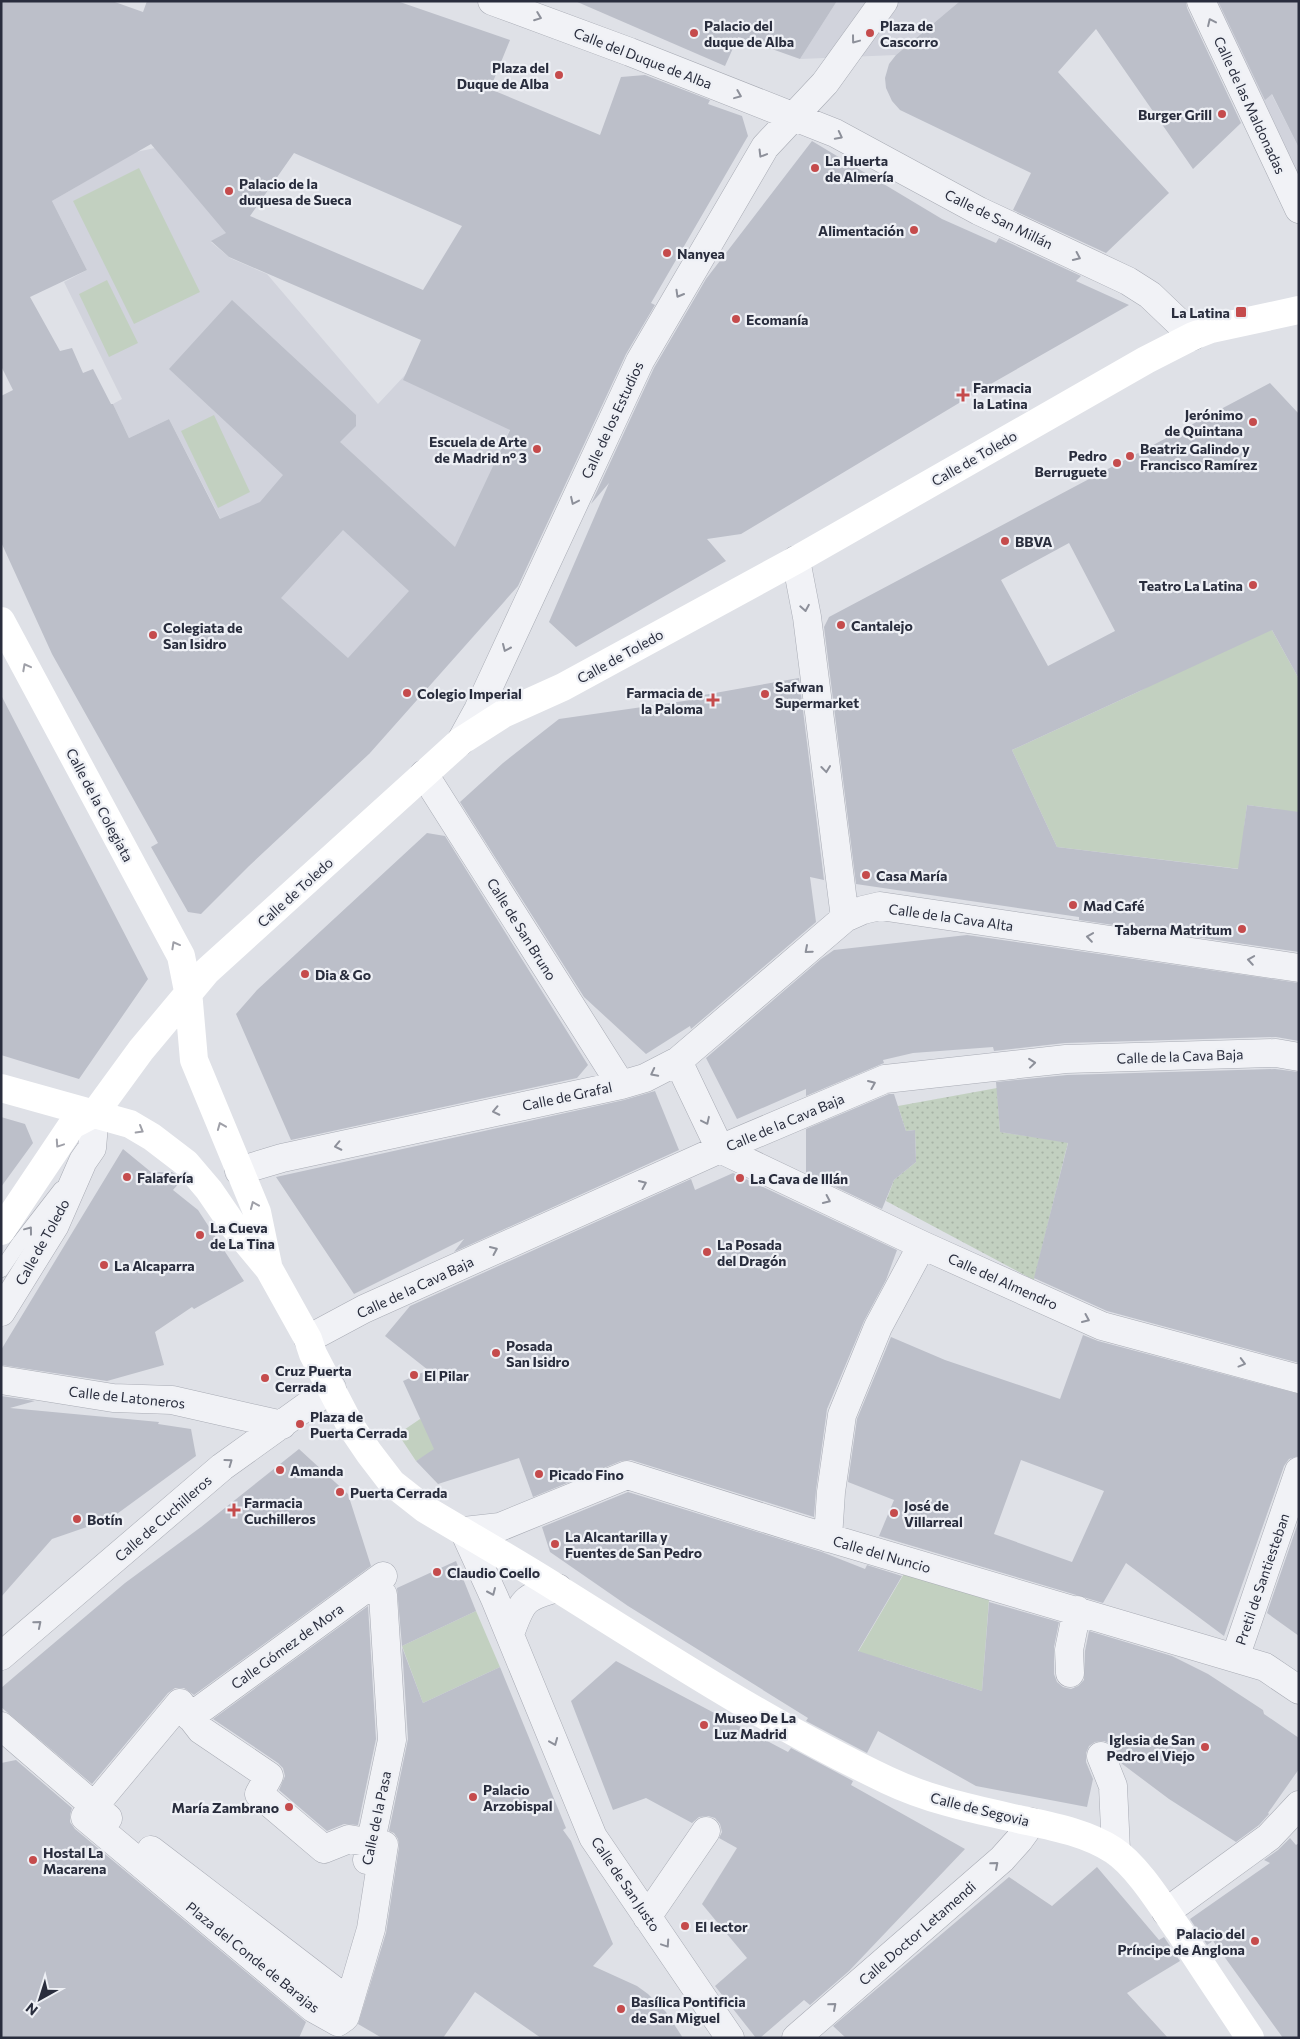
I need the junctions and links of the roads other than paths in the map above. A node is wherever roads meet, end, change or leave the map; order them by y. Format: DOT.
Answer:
graph roads {
  1 [pos="492,1"];
  2 [pos="884,1"];
  3 [pos="1201,1"];
  4 [pos="794,117"];
  5 [pos="1299,209"];
  6 [pos="1295,316"];
  7 [pos="1193,336"];
  8 [pos="796,560"];
  9 [pos="1,621"];
  10 [pos="461,741"];
  11 [pos="424,774"];
  12 [pos="845,918"];
  13 [pos="1299,968"];
  14 [pos="188,991"];
  15 [pos="1299,1057"];
  16 [pos="678,1061"];
  17 [pos="621,1084"];
  18 [pos="1,1088"];
  19 [pos="95,1113"];
  20 [pos="720,1149"];
  21 [pos="83,1161"];
  22 [pos="239,1171"];
  23 [pos="1,1231"];
  24 [pos="922,1244"];
  25 [pos="269,1269"];
  26 [pos="1,1270"];
  27 [pos="1,1312"];
  28 [pos="308,1339"];
  29 [pos="1299,1378"];
  30 [pos="1,1380"];
  31 [pos="332,1388"];
  32 [pos="282,1425"];
  33 [pos="1299,1471"];
  34 [pos="464,1531"];
  35 [pos="828,1538"];
  36 [pos="383,1585"];
  37 [pos="558,1588"];
  38 [pos="1077,1610"];
  39 [pos="510,1634"];
  40 [pos="1,1656"];
  41 [pos="1235,1658"];
  42 [pos="1070,1673"];
  43 [pos="1299,1690"];
  44 [pos="190,1717"];
  45 [pos="1,1726"];
  46 [pos="1101,1756"];
  47 [pos="94,1807"];
  48 [pos="1297,1812"];
  49 [pos="1032,1822"];
  50 [pos="706,1831"];
  51 [pos="370,1843"];
  52 [pos="1116,1852"];
  53 [pos="1166,1912"];
  54 [pos="647,1917"];
  55 [pos="337,2019"];
  56 [pos="730,2038"];
  57 [pos="796,2038"];
  58 [pos="1250,2038"];
  1 -- 4 [label="street, Calle del Duque de Alba, one-way"];
  2 -- 4 [label="street, one-way"];
  5 -- 3 [label="street, Calle de las Maldonadas, one-way"];
  4 -- 7 [label="street, Calle de San Millán, one-way"];
  4 -- 10 [label="street, Calle de los Estudios, one-way"];
  6 -- 7 [label="street, Calle de Toledo"];
  7 -- 8 [label="street, Calle de Toledo"];
  8 -- 10 [label="street, Calle de Toledo"];
  8 -- 12 [label="street, one-way"];
  14 -- 9 [label="street, Calle de la Colegiata, one-way"];
  10 -- 11 [label="street, Calle de Toledo"];
  11 -- 14 [label="street, Calle de Toledo"];
  11 -- 17 [label="street, Calle de San Bruno"];
  13 -- 12 [label="street, Calle de la Cava Alta, one-way"];
  12 -- 16 [label="street, Calle de Grafal, one-way"];
  14 -- 19 [label="street, Calle de Toledo"];
  22 -- 14 [label="street, Calle de la Colegiata, one-way"];
  20 -- 15 [label="street, Calle de la Cava Baja, one-way"];
  16 -- 17 [label="street, Calle de Grafal, one-way"];
  16 -- 20 [label="street, one-way"];
  17 -- 22 [label="street, Calle de Grafal, one-way"];
  18 -- 19 [label="street"];
  19 -- 21 [label="street, Calle de Toledo"];
  19 -- 23 [label="street, Calle de Toledo, one-way"];
  19 -- 25 [label="street, one-way"];
  20 -- 24 [label="street, Calle del Almendro, one-way"];
  28 -- 20 [label="street, Calle de la Cava Baja, one-way"];
  26 -- 21 [label="lane, one-way"];
  21 -- 27 [label="street, Calle de Toledo"];
  25 -- 22 [label="street, Calle de la Colegiata, one-way"];
  24 -- 29 [label="street, Calle del Almendro, one-way"];
  24 -- 35 [label="street"];
  25 -- 28 [label="street"];
  28 -- 31 [label="street"];
  30 -- 32 [label="street, Calle de Latoneros"];
  31 -- 32 [label="street, Calle de Cuchilleros"];
  31 -- 34 [label="street"];
  40 -- 32 [label="street, Calle de Cuchilleros, one-way"];
  33 -- 41 [label="street, Pretil de Santiesteban"];
  34 -- 35 [label="street, Calle del Nuncio"];
  34 -- 37 [label="street"];
  34 -- 39 [label="street, Calle de San Justo, one-way"];
  35 -- 38 [label="street, Calle del Nuncio"];
  36 -- 44 [label="street, Calle Gómez de Mora"];
  36 -- 51 [label="street, Calle de la Pasa"];
  37 -- 39 [label="street"];
  37 -- 49 [label="street, Calle de Segovia"];
  38 -- 41 [label="street, Calle del Nuncio"];
  38 -- 42 [label="street"];
  39 -- 54 [label="street, Calle de San Justo, one-way"];
  41 -- 43 [label="street, Calle del Nuncio"];
  44 -- 47 [label="street"];
  44 -- 51 [label="street"];
  45 -- 47 [label="street"];
  46 -- 52 [label="street"];
  47 -- 55 [label="street, Plaza del Conde de Barajas"];
  48 -- 53 [label="street"];
  49 -- 52 [label="street, Calle de Segovia"];
  57 -- 49 [label="street, Calle Doctor Letamendi, one-way"];
  50 -- 54 [label="street"];
  51 -- 55 [label="street, Plaza del Conde de Barajas"];
  52 -- 53 [label="street, Calle de Segovia"];
  53 -- 58 [label="street, Calle de Segovia"];
  54 -- 56 [label="street, Calle de San Justo, one-way"];
}
